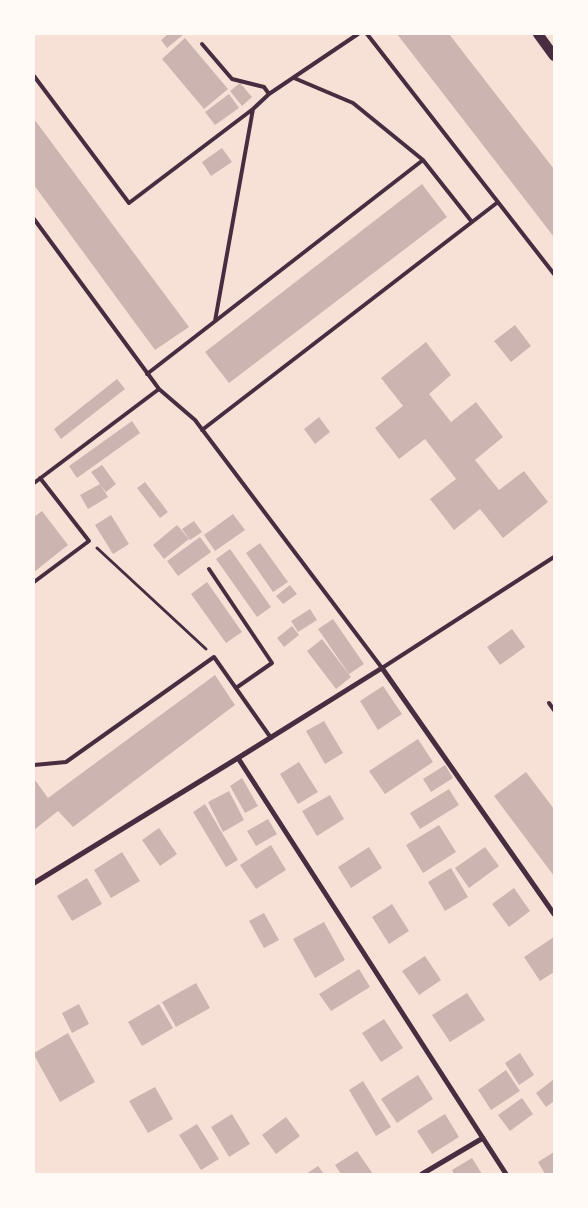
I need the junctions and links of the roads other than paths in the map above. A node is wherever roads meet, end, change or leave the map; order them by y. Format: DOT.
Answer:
graph roads {
  1 [pos="358,34"];
  2 [pos="367,34"];
  3 [pos="538,34"];
  4 [pos="202,44"];
  5 [pos="554,56"];
  6 [pos="34,76"];
  7 [pos="294,78"];
  8 [pos="269,94"];
  9 [pos="252,109"];
  10 [pos="423,160"];
  11 [pos="498,202"];
  12 [pos="34,219"];
  13 [pos="472,222"];
  14 [pos="554,274"];
  15 [pos="215,321"];
  16 [pos="148,374"];
  17 [pos="159,389"];
  18 [pos="202,430"];
  19 [pos="40,478"];
  20 [pos="34,483"];
  21 [pos="554,557"];
  22 [pos="209,569"];
  23 [pos="34,582"];
  24 [pos="382,668"];
  25 [pos="236,688"];
  26 [pos="549,703"];
  27 [pos="554,710"];
  28 [pos="271,738"];
  29 [pos="238,758"];
  30 [pos="34,765"];
  31 [pos="34,883"];
  32 [pos="554,914"];
  33 [pos="483,1138"];
  34 [pos="422,1174"];
  35 [pos="506,1174"];
  1 -- 7 [label="lane"];
  2 -- 11 [label="lane"];
  3 -- 5 [label="main road"];
  4 -- 8 [label="lane"];
  6 -- 9 [label="lane"];
  7 -- 8 [label="lane"];
  7 -- 10 [label="lane"];
  8 -- 9 [label="lane"];
  9 -- 15 [label="lane"];
  10 -- 13 [label="lane"];
  10 -- 15 [label="lane"];
  11 -- 13 [label="lane"];
  11 -- 14 [label="lane"];
  12 -- 16 [label="lane"];
  13 -- 18 [label="lane"];
  15 -- 16 [label="lane"];
  16 -- 17 [label="lane"];
  17 -- 18 [label="lane"];
  17 -- 19 [label="lane"];
  18 -- 24 [label="lane"];
  19 -- 20 [label="lane"];
  19 -- 23 [label="lane"];
  21 -- 24 [label="lane"];
  22 -- 25 [label="lane"];
  24 -- 28 [label="street"];
  24 -- 32 [label="street"];
  25 -- 28 [label="lane"];
  25 -- 30 [label="lane"];
  26 -- 27 [label="lane"];
  28 -- 29 [label="street"];
  29 -- 31 [label="street"];
  29 -- 33 [label="street"];
  33 -- 34 [label="street"];
  33 -- 35 [label="street"];
}
